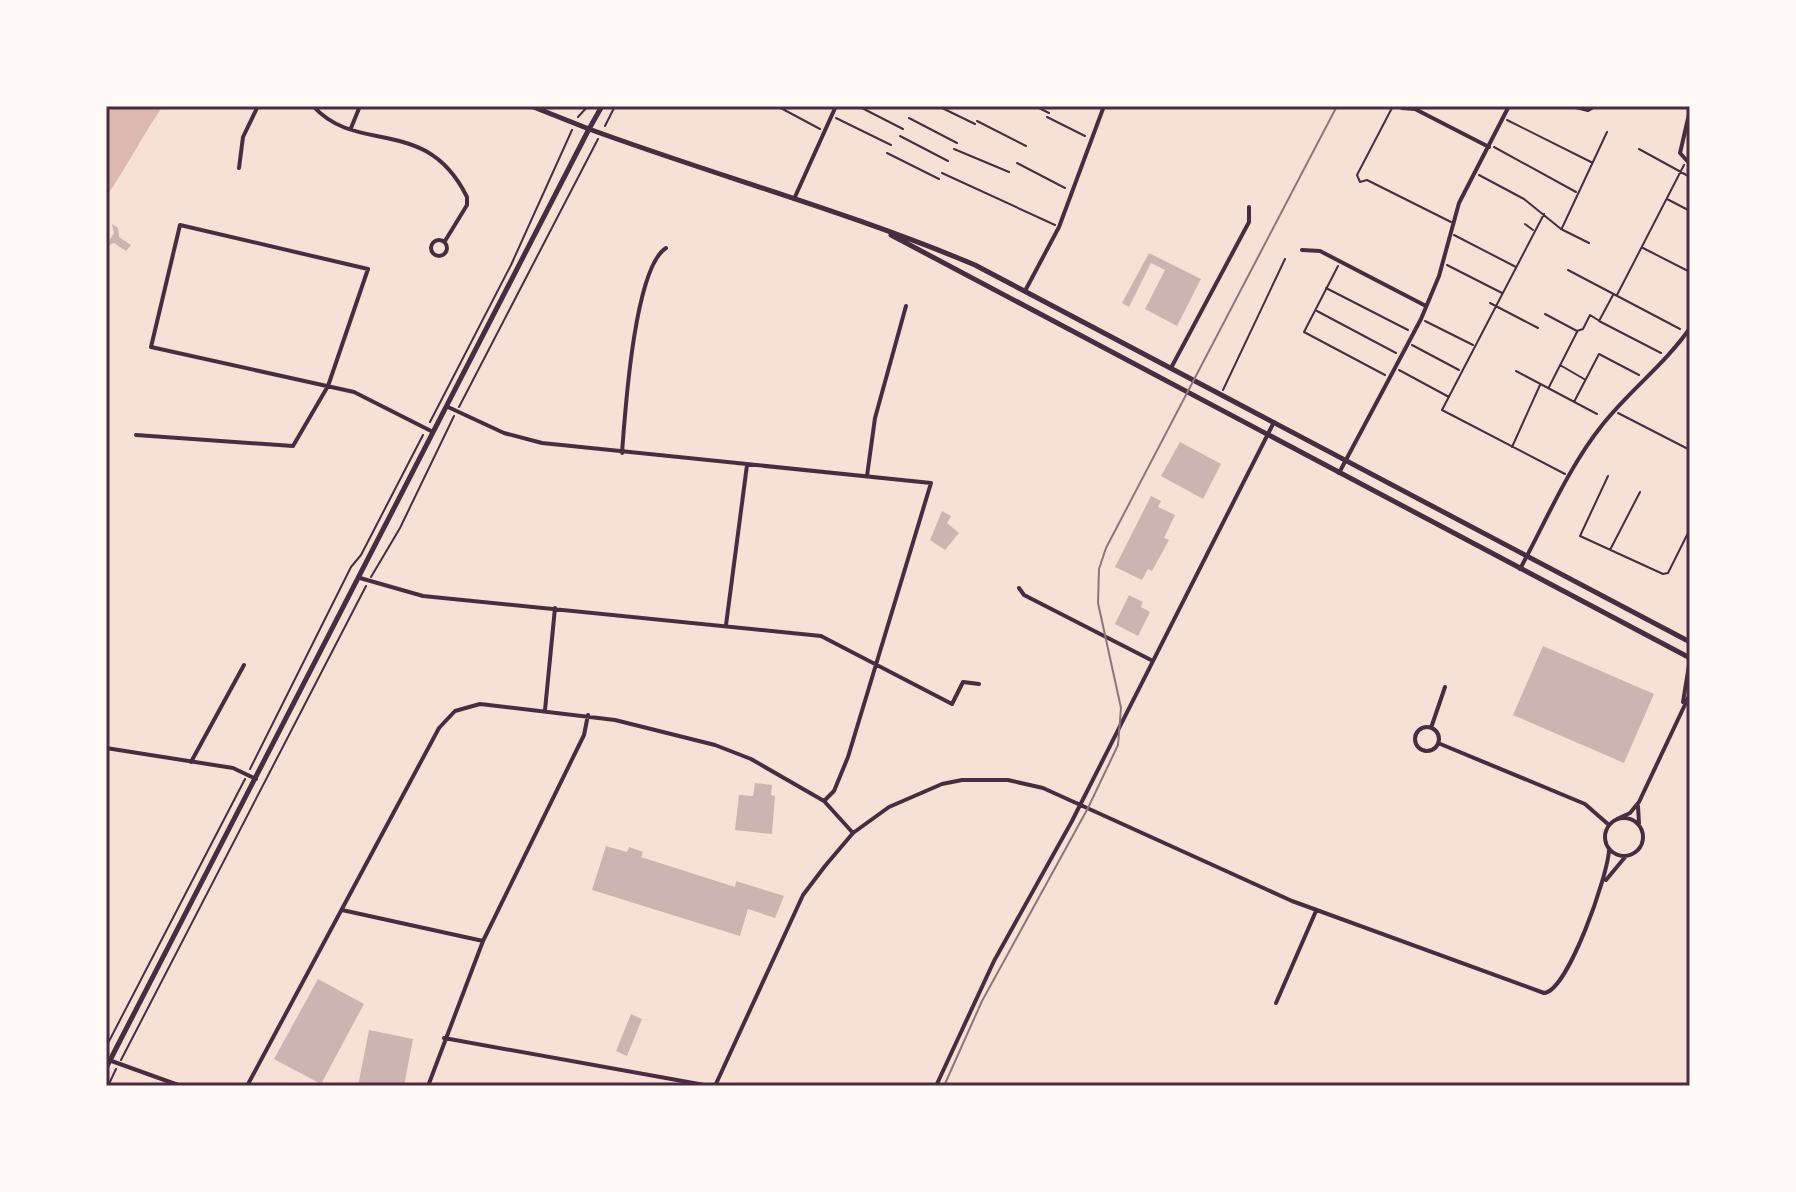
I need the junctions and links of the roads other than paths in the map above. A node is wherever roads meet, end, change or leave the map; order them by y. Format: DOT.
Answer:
graph roads {
  1 [pos="258,106"];
  2 [pos="313,106"];
  3 [pos="360,106"];
  4 [pos="531,106"];
  5 [pos="602,106"];
  6 [pos="836,106"];
  7 [pos="1104,106"];
  8 [pos="1393,106"];
  9 [pos="1509,106"];
  10 [pos="1572,106"];
  11 [pos="1595,106"];
  12 [pos="1402,108"];
  13 [pos="1690,110"];
  14 [pos="351,128"];
  15 [pos="589,129"];
  16 [pos="1489,146"];
  17 [pos="1688,163"];
  18 [pos="239,168"];
  19 [pos="794,200"];
  20 [pos="1249,207"];
  21 [pos="1452,223"];
  22 [pos="872,226"];
  23 [pos="445,241"];
  24 [pos="666,248"];
  25 [pos="1302,250"];
  26 [pos="1025,291"];
  27 [pos="906,306"];
  28 [pos="1426,306"];
  29 [pos="1689,330"];
  30 [pos="1171,368"];
  31 [pos="328,386"];
  32 [pos="448,407"];
  33 [pos="1274,422"];
  34 [pos="435,433"];
  35 [pos="136,435"];
  36 [pos="1267,435"];
  37 [pos="622,453"];
  38 [pos="1345,460"];
  39 [pos="747,465"];
  40 [pos="1339,473"];
  41 [pos="867,476"];
  42 [pos="1527,556"];
  43 [pos="1520,569"];
  44 [pos="360,578"];
  45 [pos="1019,588"];
  46 [pos="555,608"];
  47 [pos="726,626"];
  48 [pos="1690,642"];
  49 [pos="1690,658"];
  50 [pos="1151,660"];
  51 [pos="244,665"];
  52 [pos="877,666"];
  53 [pos="979,684"];
  54 [pos="1445,687"];
  55 [pos="1690,694"];
  56 [pos="1682,704"];
  57 [pos="545,710"];
  58 [pos="588,715"];
  59 [pos="1431,728"];
  60 [pos="1438,743"];
  61 [pos="106,748"];
  62 [pos="191,762"];
  63 [pos="256,779"];
  64 [pos="824,801"];
  65 [pos="1639,802"];
  66 [pos="1080,805"];
  67 [pos="1617,819"];
  68 [pos="1609,825"];
  69 [pos="1640,827"];
  70 [pos="853,833"];
  71 [pos="1609,850"];
  72 [pos="1626,856"];
  73 [pos="1604,882"];
  74 [pos="342,910"];
  75 [pos="1316,911"];
  76 [pos="483,941"];
  77 [pos="1276,1003"];
  78 [pos="444,1038"];
  79 [pos="108,1059"];
  80 [pos="106,1068"];
  81 [pos="181,1086"];
  82 [pos="247,1086"];
  83 [pos="428,1086"];
  84 [pos="712,1086"];
  85 [pos="936,1086"];
  1 -- 18 [label="street"];
  2 -- 14 [label="street"];
  3 -- 14 [label="street"];
  4 -- 15 [label="street"];
  5 -- 15 [label="street"];
  6 -- 19 [label="street"];
  7 -- 26 [label="street"];
  8 -- 21 [label="lane"];
  9 -- 16 [label="street"];
  10 -- 11 [label="street"];
  12 -- 16 [label="street"];
  13 -- 17 [label="street"];
  14 -- 23 [label="street"];
  15 -- 19 [label="street"];
  15 -- 32 [label="street"];
  16 -- 21 [label="street"];
  19 -- 22 [label="street"];
  20 -- 30 [label="street"];
  21 -- 28 [label="street"];
  22 -- 26 [label="street"];
  22 -- 36 [label="street"];
  23 -- 23 [label="street"];
  24 -- 37 [label="street"];
  25 -- 28 [label="street"];
  26 -- 30 [label="street"];
  27 -- 41 [label="street"];
  28 -- 38 [label="street"];
  29 -- 42 [label="street"];
  30 -- 33 [label="street"];
  31 -- 31 [label="street"];
  31 -- 34 [label="street"];
  31 -- 35 [label="street"];
  32 -- 34 [label="street"];
  32 -- 37 [label="street"];
  33 -- 36 [label="street"];
  33 -- 38 [label="street"];
  34 -- 44 [label="street"];
  36 -- 40 [label="street"];
  36 -- 50 [label="street"];
  37 -- 39 [label="street"];
  38 -- 40 [label="street"];
  38 -- 42 [label="street"];
  39 -- 41 [label="street"];
  39 -- 47 [label="street"];
  40 -- 43 [label="street"];
  41 -- 52 [label="street"];
  42 -- 43 [label="street"];
  42 -- 48 [label="street"];
  43 -- 49 [label="street"];
  44 -- 46 [label="street"];
  44 -- 63 [label="street"];
  45 -- 50 [label="street"];
  46 -- 47 [label="street"];
  46 -- 57 [label="street"];
  47 -- 52 [label="street"];
  49 -- 56 [label="street"];
  50 -- 66 [label="street"];
  51 -- 62 [label="street"];
  52 -- 53 [label="street"];
  52 -- 64 [label="street"];
  54 -- 59 [label="street"];
  55 -- 56 [label="street"];
  56 -- 65 [label="street"];
  57 -- 58 [label="street"];
  57 -- 74 [label="street"];
  58 -- 64 [label="street"];
  58 -- 76 [label="street"];
  59 -- 60 [label="street"];
  59 -- 60 [label="street"];
  60 -- 68 [label="street"];
  61 -- 62 [label="street"];
  62 -- 63 [label="street"];
  63 -- 79 [label="street"];
  64 -- 70 [label="street"];
  65 -- 67 [label="street"];
  65 -- 69 [label="street"];
  66 -- 70 [label="street"];
  66 -- 75 [label="street"];
  66 -- 85 [label="street"];
  67 -- 68 [label="street"];
  67 -- 69 [label="street"];
  68 -- 71 [label="street"];
  69 -- 72 [label="street"];
  70 -- 84 [label="street"];
  71 -- 72 [label="street"];
  71 -- 73 [label="street"];
  72 -- 73 [label="street"];
  73 -- 75 [label="street"];
  74 -- 76 [label="street"];
  74 -- 82 [label="street"];
  75 -- 77 [label="street"];
  76 -- 78 [label="street"];
  78 -- 83 [label="street"];
  78 -- 84 [label="street"];
  79 -- 80 [label="street"];
  79 -- 81 [label="street"];
}
